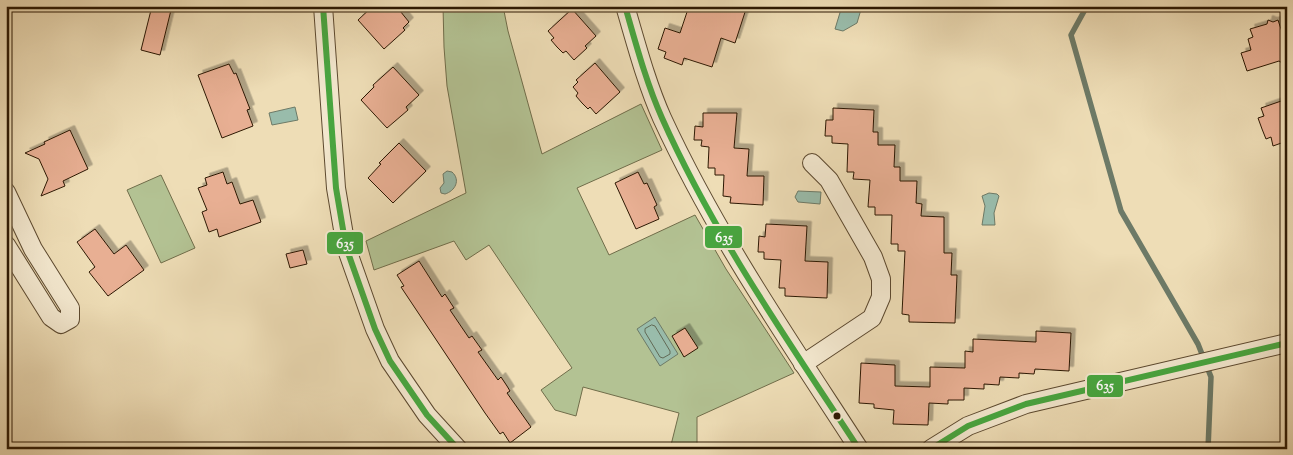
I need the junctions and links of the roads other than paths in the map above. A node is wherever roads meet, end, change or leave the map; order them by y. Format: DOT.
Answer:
graph roads {
  1 [pos="323,6"];
  2 [pos="625,6"];
  3 [pos="812,163"];
  4 [pos="6,192"];
  5 [pos="6,245"];
  6 [pos="1287,343"];
  7 [pos="803,364"];
  8 [pos="458,449"];
  9 [pos="859,449"];
  10 [pos="931,449"];
  1 -- 8 [label="street"];
  2 -- 7 [label="street"];
  3 -- 7 [label="street"];
  4 -- 5 [label="street"];
  6 -- 10 [label="street"];
  7 -- 9 [label="street"];
}
